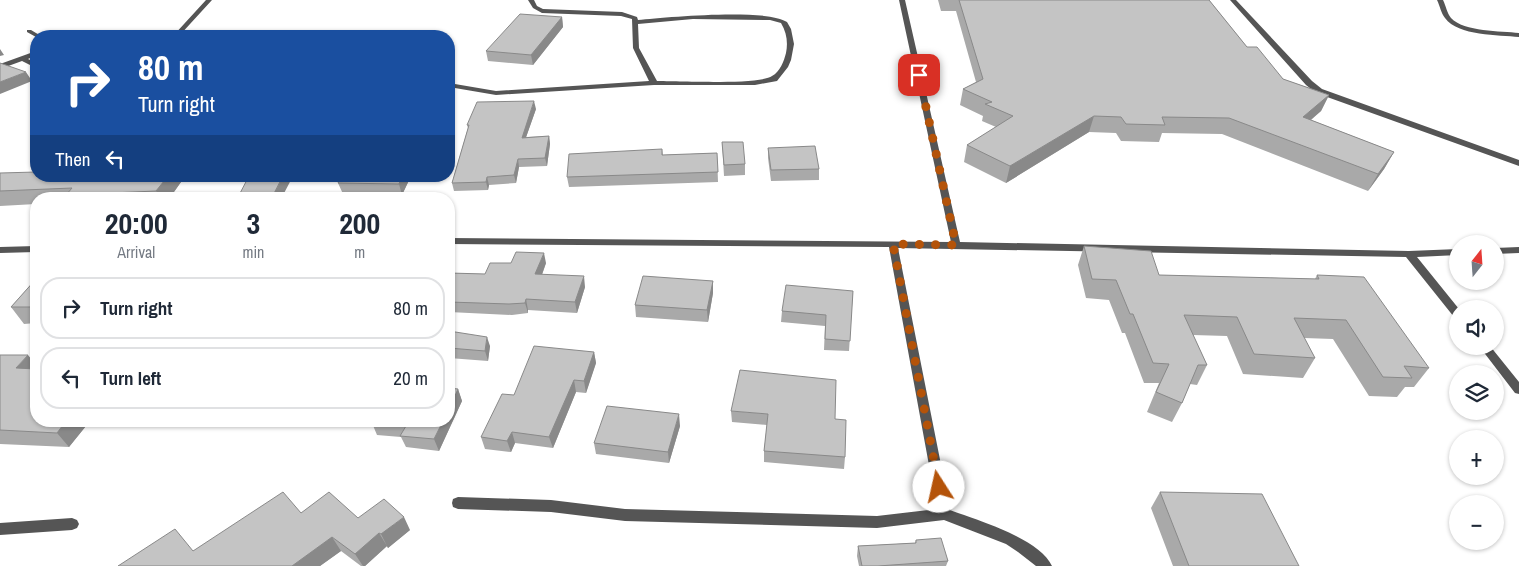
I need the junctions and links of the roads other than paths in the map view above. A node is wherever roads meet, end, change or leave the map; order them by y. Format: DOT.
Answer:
graph roads {
  1 [pos="209,0"];
  2 [pos="531,0"];
  3 [pos="902,0"];
  4 [pos="1233,0"];
  5 [pos="1440,0"];
  6 [pos="637,22"];
  7 [pos="182,30"];
  8 [pos="1519,35"];
  9 [pos="30,56"];
  10 [pos="23,59"];
  11 [pos="30,63"];
  12 [pos="0,67"];
  13 [pos="654,83"];
  14 [pos="455,86"];
  15 [pos="1519,163"];
  16 [pos="455,241"];
  17 [pos="893,244"];
  18 [pos="956,245"];
  19 [pos="30,249"];
  20 [pos="0,250"];
  21 [pos="1519,250"];
  22 [pos="1504,251"];
  23 [pos="1449,252"];
  24 [pos="1409,254"];
  25 [pos="1449,303"];
  26 [pos="1491,355"];
  27 [pos="1519,390"];
  28 [pos="458,503"];
  29 [pos="944,514"];
  30 [pos="72,524"];
  31 [pos="0,528"];
  32 [pos="1045,566"];
  1 -- 7 [label="street"];
  2 -- 6 [label="street"];
  3 -- 18 [label="street"];
  4 -- 15 [label="street"];
  5 -- 8 [label="street"];
  6 -- 13 [label="street"];
  6 -- 13 [label="street"];
  9 -- 10 [label="street"];
  10 -- 11 [label="street"];
  10 -- 12 [label="street"];
  13 -- 14 [label="street"];
  16 -- 17 [label="street"];
  17 -- 18 [label="street"];
  17 -- 29 [label="street"];
  18 -- 24 [label="street"];
  19 -- 20 [label="street"];
  21 -- 22 [label="street"];
  23 -- 24 [label="street"];
  24 -- 25 [label="street"];
  26 -- 27 [label="street"];
  28 -- 29 [label="street"];
  29 -- 32 [label="street"];
  30 -- 31 [label="street"];
}
